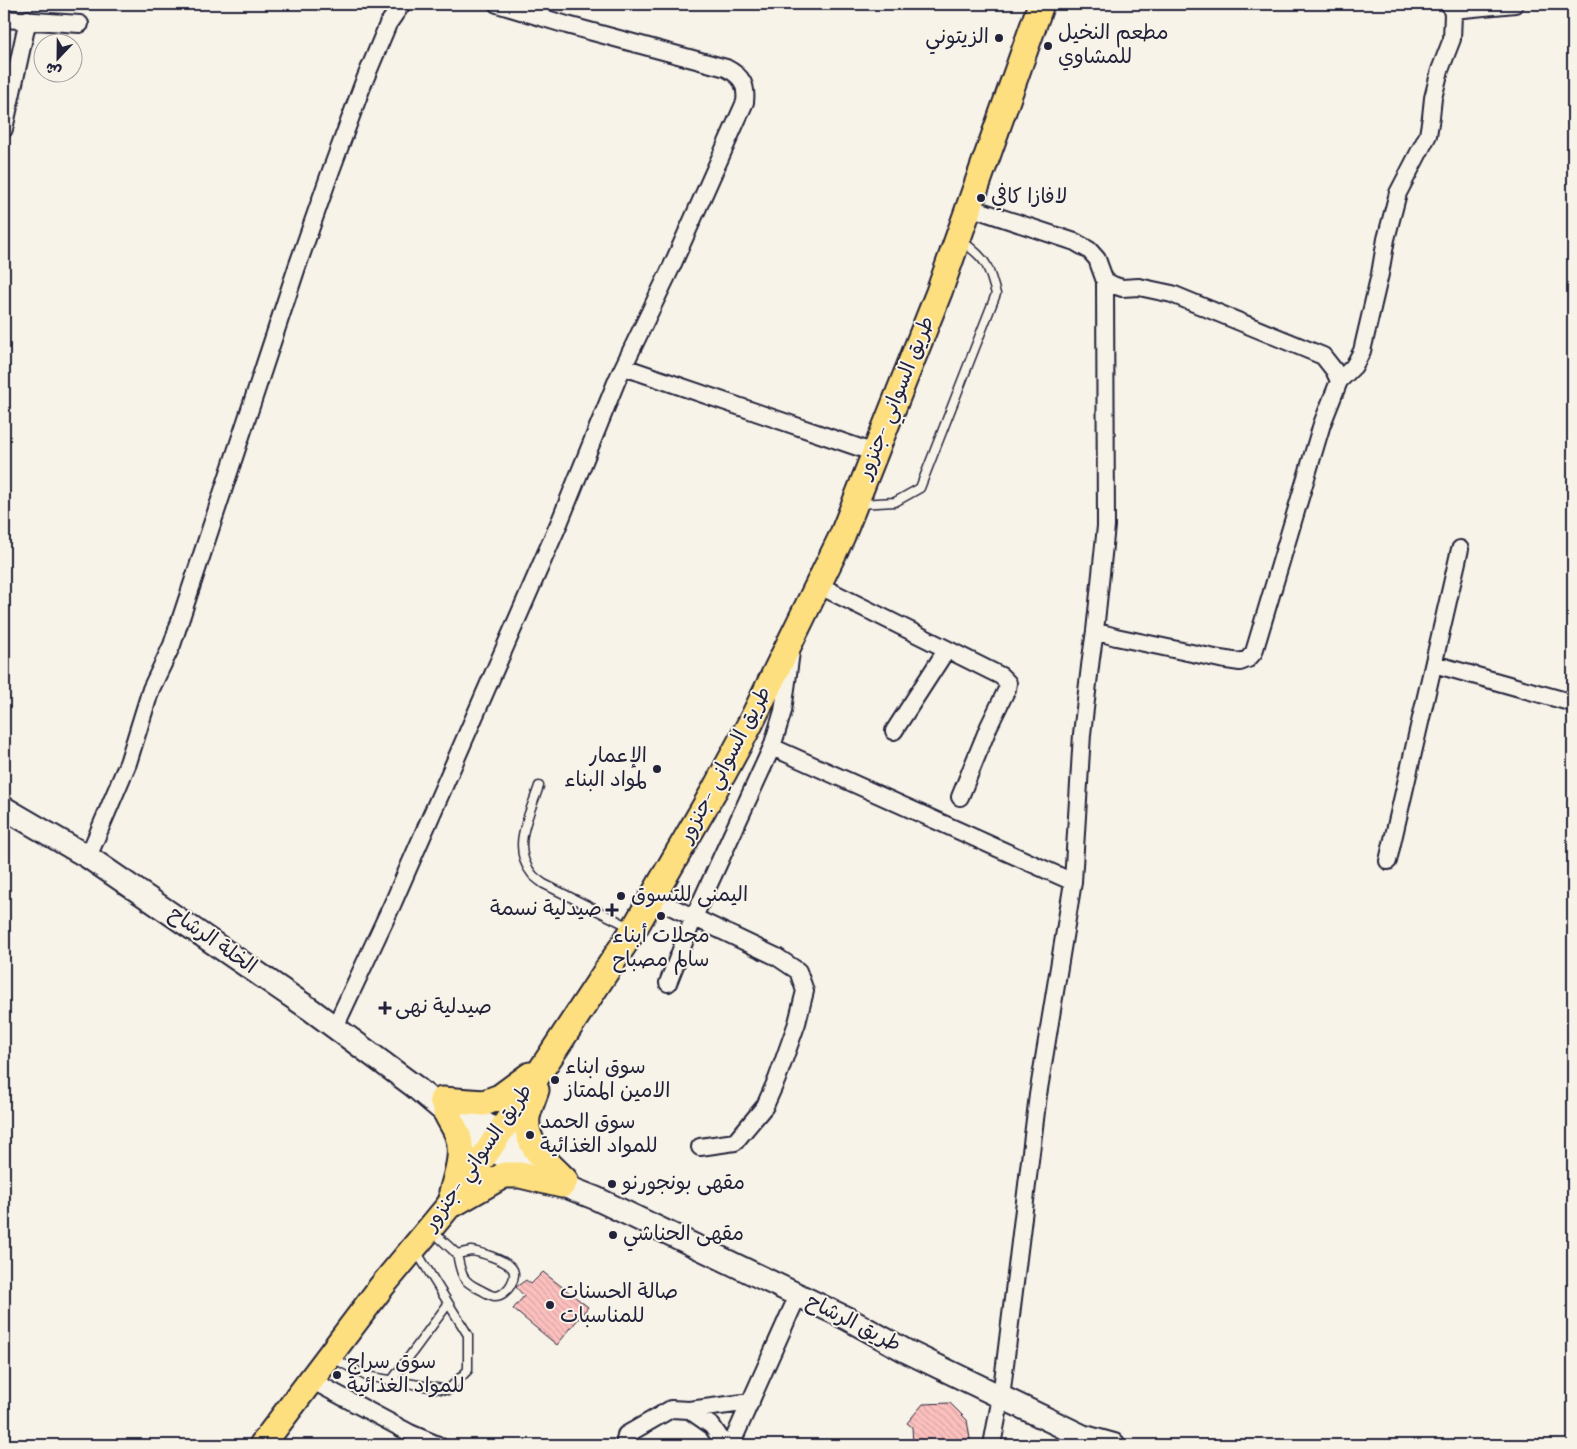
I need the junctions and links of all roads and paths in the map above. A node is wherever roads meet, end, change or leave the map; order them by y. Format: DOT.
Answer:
graph roads {
  1 [pos="402,4"];
  2 [pos="497,4"];
  3 [pos="1041,4"];
  4 [pos="1515,4"];
  5 [pos="1452,7"];
  6 [pos="4,19"];
  7 [pos="28,19"];
  8 [pos="80,24"];
  9 [pos="4,129"];
  10 [pos="969,207"];
  11 [pos="958,238"];
  12 [pos="1105,281"];
  13 [pos="624,367"];
  14 [pos="1339,381"];
  15 [pos="875,453"];
  16 [pos="855,504"];
  17 [pos="1460,549"];
  18 [pos="818,585"];
  19 [pos="1096,631"];
  20 [pos="792,638"];
  21 [pos="947,649"];
  22 [pos="1434,664"];
  23 [pos="1573,703"];
  24 [pos="894,732"];
  25 [pos="772,747"];
  26 [pos="539,786"];
  27 [pos="960,797"];
  28 [pos="4,808"];
  29 [pos="88,856"];
  30 [pos="1388,860"];
  31 [pos="1073,882"];
  32 [pos="653,898"];
  33 [pos="694,917"];
  34 [pos="634,930"];
  35 [pos="668,983"];
  36 [pos="335,1027"];
  37 [pos="545,1062"];
  38 [pos="444,1106"];
  39 [pos="494,1141"];
  40 [pos="700,1147"];
  41 [pos="564,1182"];
  42 [pos="447,1208"];
  43 [pos="430,1229"];
  44 [pos="414,1248"];
  45 [pos="457,1254"];
  46 [pos="798,1296"];
  47 [pos="448,1304"];
  48 [pos="329,1356"];
  49 [pos="311,1380"];
  50 [pos="392,1380"];
  51 [pos="1001,1397"];
  52 [pos="751,1402"];
  53 [pos="689,1410"];
  54 [pos="262,1445"];
  55 [pos="438,1445"];
  56 [pos="624,1445"];
  57 [pos="724,1445"];
  58 [pos="731,1445"];
  59 [pos="992,1445"];
  60 [pos="1114,1445"];
  1 -- 29 [label="street"];
  2 -- 13 [label="street"];
  3 -- 10 [label="main road, طريق السواني -جنزور"];
  4 -- 5 [label="street"];
  5 -- 14 [label="street"];
  6 -- 7 [label="street"];
  7 -- 8 [label="street"];
  7 -- 9 [label="street"];
  10 -- 11 [label="main road, طريق السواني -جنزور"];
  10 -- 12 [label="street"];
  11 -- 15 [label="main road, طريق السواني -جنزور"];
  11 -- 16 [label="lane"];
  12 -- 14 [label="street"];
  12 -- 19 [label="street"];
  13 -- 15 [label="street"];
  13 -- 36 [label="street"];
  14 -- 19 [label="street"];
  15 -- 16 [label="main road, طريق السواني -جنزور"];
  16 -- 18 [label="main road, طريق السواني -جنزور"];
  17 -- 22 [label="street"];
  18 -- 20 [label="main road, طريق السواني -جنزور"];
  18 -- 21 [label="street"];
  19 -- 31 [label="street"];
  20 -- 25 [label="street"];
  20 -- 32 [label="main road, طريق السواني -جنزور"];
  21 -- 24 [label="street"];
  21 -- 27 [label="street"];
  22 -- 23 [label="street"];
  22 -- 30 [label="street"];
  25 -- 31 [label="street"];
  25 -- 33 [label="street"];
  26 -- 34 [label="lane"];
  28 -- 29 [label="main road, الخلة الرشاح"];
  29 -- 36 [label="main road, الخلة الرشاح"];
  31 -- 51 [label="street"];
  32 -- 33 [label="street"];
  32 -- 34 [label="main road, طريق السواني -جنزور"];
  33 -- 35 [label="street"];
  33 -- 40 [label="street"];
  34 -- 37 [label="main road, طريق السواني -جنزور"];
  36 -- 38 [label="main road, الخلة الرشاح"];
  37 -- 38 [label="main road"];
  37 -- 39 [label="main road, طريق السواني -جنزور"];
  37 -- 41 [label="main road"];
  38 -- 39 [label="main road, الخلة الرشاح"];
  38 -- 42 [label="main road"];
  39 -- 41 [label="main road, طريق الرشاح"];
  39 -- 42 [label="main road, طريق السواني -جنزور"];
  41 -- 42 [label="main road"];
  41 -- 46 [label="main road, طريق الرشاح"];
  42 -- 43 [label="main road, طريق السواني -جنزور"];
  43 -- 44 [label="main road, طريق السواني -جنزور"];
  43 -- 45 [label="lane"];
  44 -- 47 [label="lane"];
  44 -- 48 [label="main road, طريق السواني -جنزور"];
  45 -- 45 [label="lane"];
  46 -- 51 [label="main road, طريق الرشاح"];
  46 -- 52 [label="street"];
  47 -- 50 [label="lane"];
  47 -- 50 [label="lane"];
  48 -- 49 [label="main road, طريق السواني -جنزور"];
  48 -- 50 [label="lane"];
  49 -- 54 [label="main road, طريق السواني -جنزور"];
  49 -- 55 [label="street"];
  51 -- 59 [label="street"];
  51 -- 60 [label="main road, طريق الرشاح"];
  52 -- 53 [label="street"];
  52 -- 58 [label="street"];
  53 -- 56 [label="street"];
  53 -- 57 [label="street"];
}
